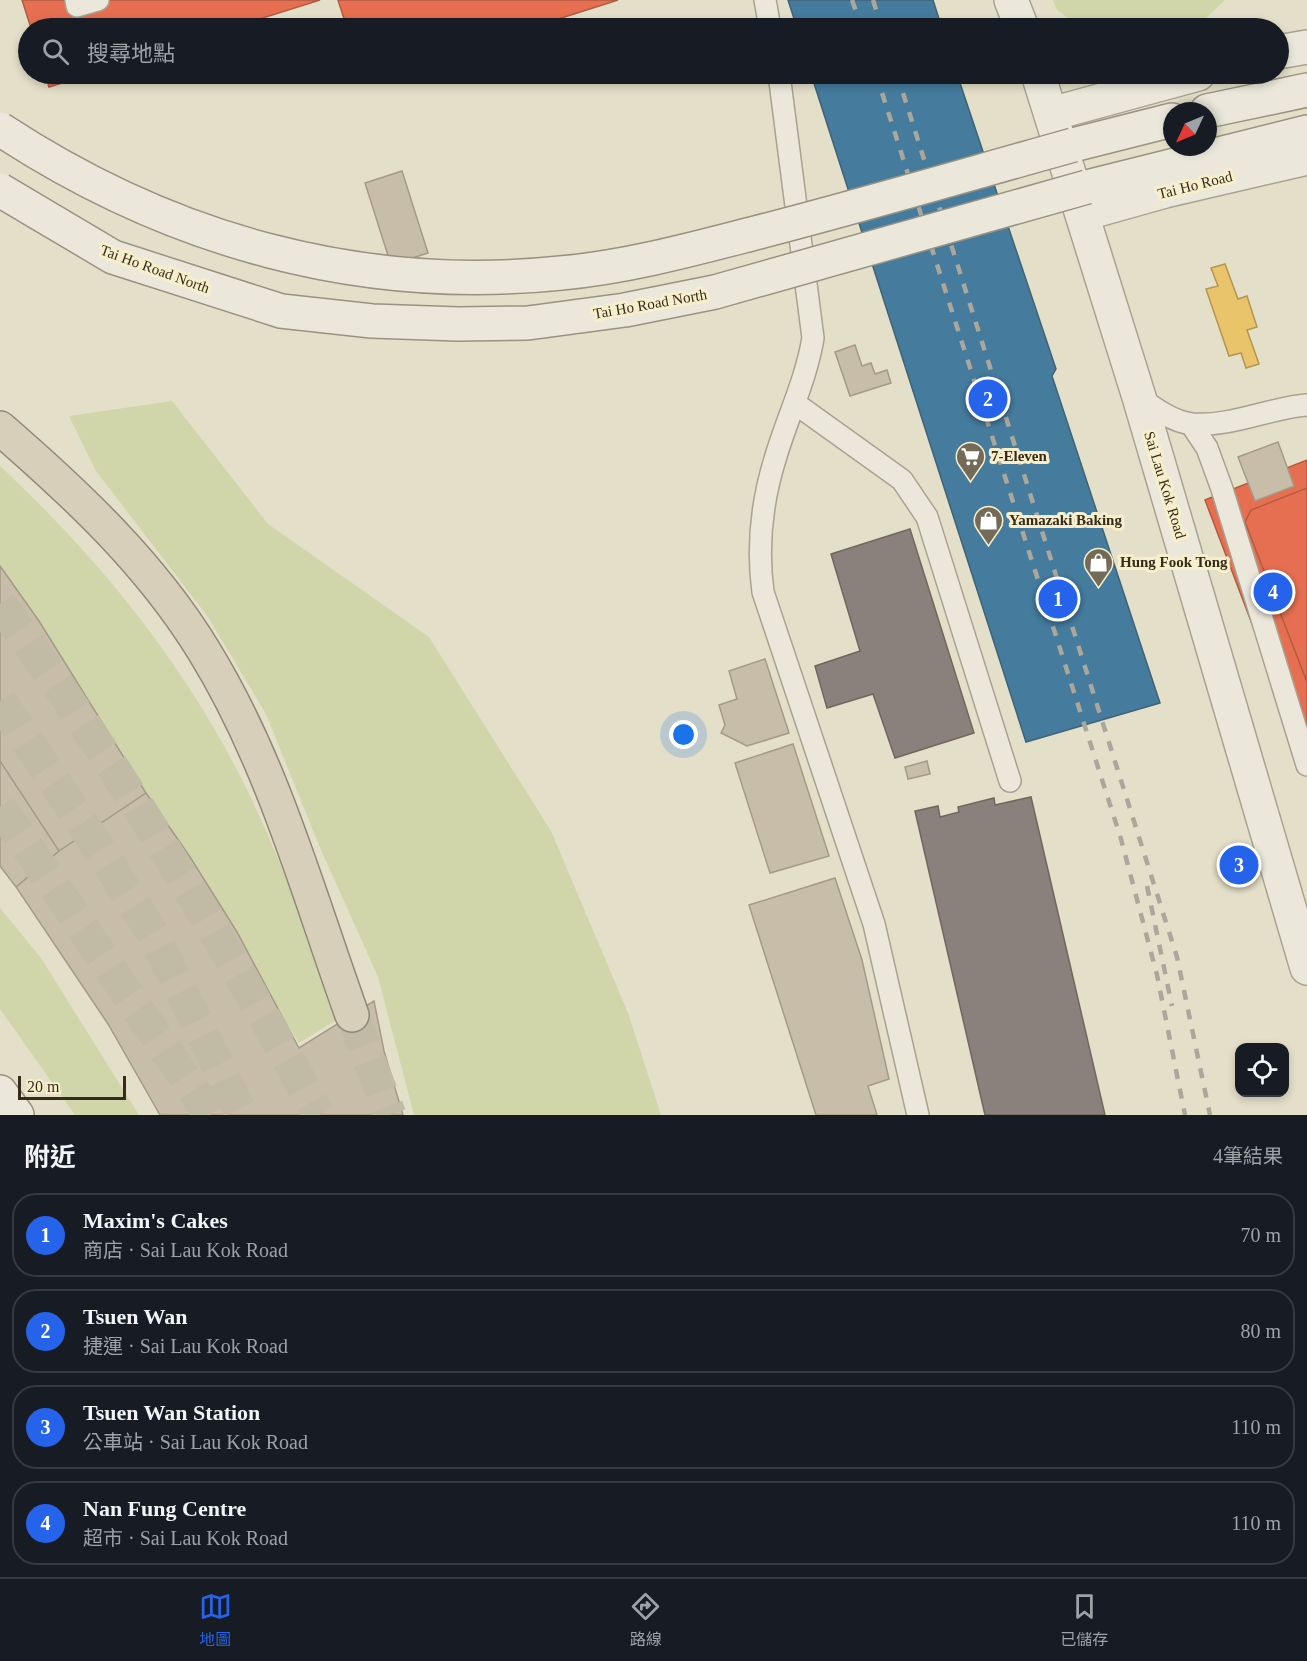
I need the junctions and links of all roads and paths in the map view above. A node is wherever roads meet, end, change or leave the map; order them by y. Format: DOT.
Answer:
graph roads {
  1 [pos="76,0"];
  2 [pos="98,0"];
  3 [pos="765,0"];
  4 [pos="1011,0"];
  5 [pos="768,18"];
  6 [pos="1018,18"];
  7 [pos="1307,47"];
  8 [pos="1289,50"];
  9 [pos="780,84"];
  10 [pos="1042,84"];
  11 [pos="1162,84"];
  12 [pos="1307,90"];
  13 [pos="1217,109"];
  14 [pos="1052,114"];
  15 [pos="1163,122"];
  16 [pos="0,129"];
  17 [pos="1307,132"];
  18 [pos="1307,158"];
  19 [pos="0,190"];
  20 [pos="1083,214"];
  21 [pos="1139,397"];
  22 [pos="796,404"];
  23 [pos="1307,405"];
  24 [pos="1191,424"];
  25 [pos="0,428"];
  26 [pos="1307,765"];
  27 [pos="1010,781"];
  28 [pos="1306,964"];
  29 [pos="352,1015"];
  30 [pos="0,1092"];
  31 [pos="17,1115"];
  32 [pos="918,1115"];
  1 -- 2 [label="lane"];
  3 -- 5 [label="lane"];
  4 -- 6 [label="main road"];
  7 -- 8 [label="main road"];
  9 -- 22 [label="lane"];
  10 -- 14 [label="main road, Sai Lau Kok Road"];
  11 -- 14 [label="main road"];
  12 -- 13 [label="main road"];
  14 -- 20 [label="main road, Sai Lau Kok Road"];
  15 -- 16 [label="main road, bridge"];
  17 -- 19 [label="main road, Tai Ho Road North, bridge"];
  18 -- 20 [label="main road, Tai Ho Road"];
  20 -- 21 [label="main road, Sai Lau Kok Road"];
  21 -- 24 [label="lane"];
  21 -- 28 [label="main road, Sai Lau Kok Road"];
  22 -- 27 [label="lane"];
  22 -- 32 [label="lane"];
  23 -- 24 [label="lane"];
  24 -- 26 [label="lane"];
  25 -- 29 [label="highway"];
  30 -- 31 [label="main road"];
}
